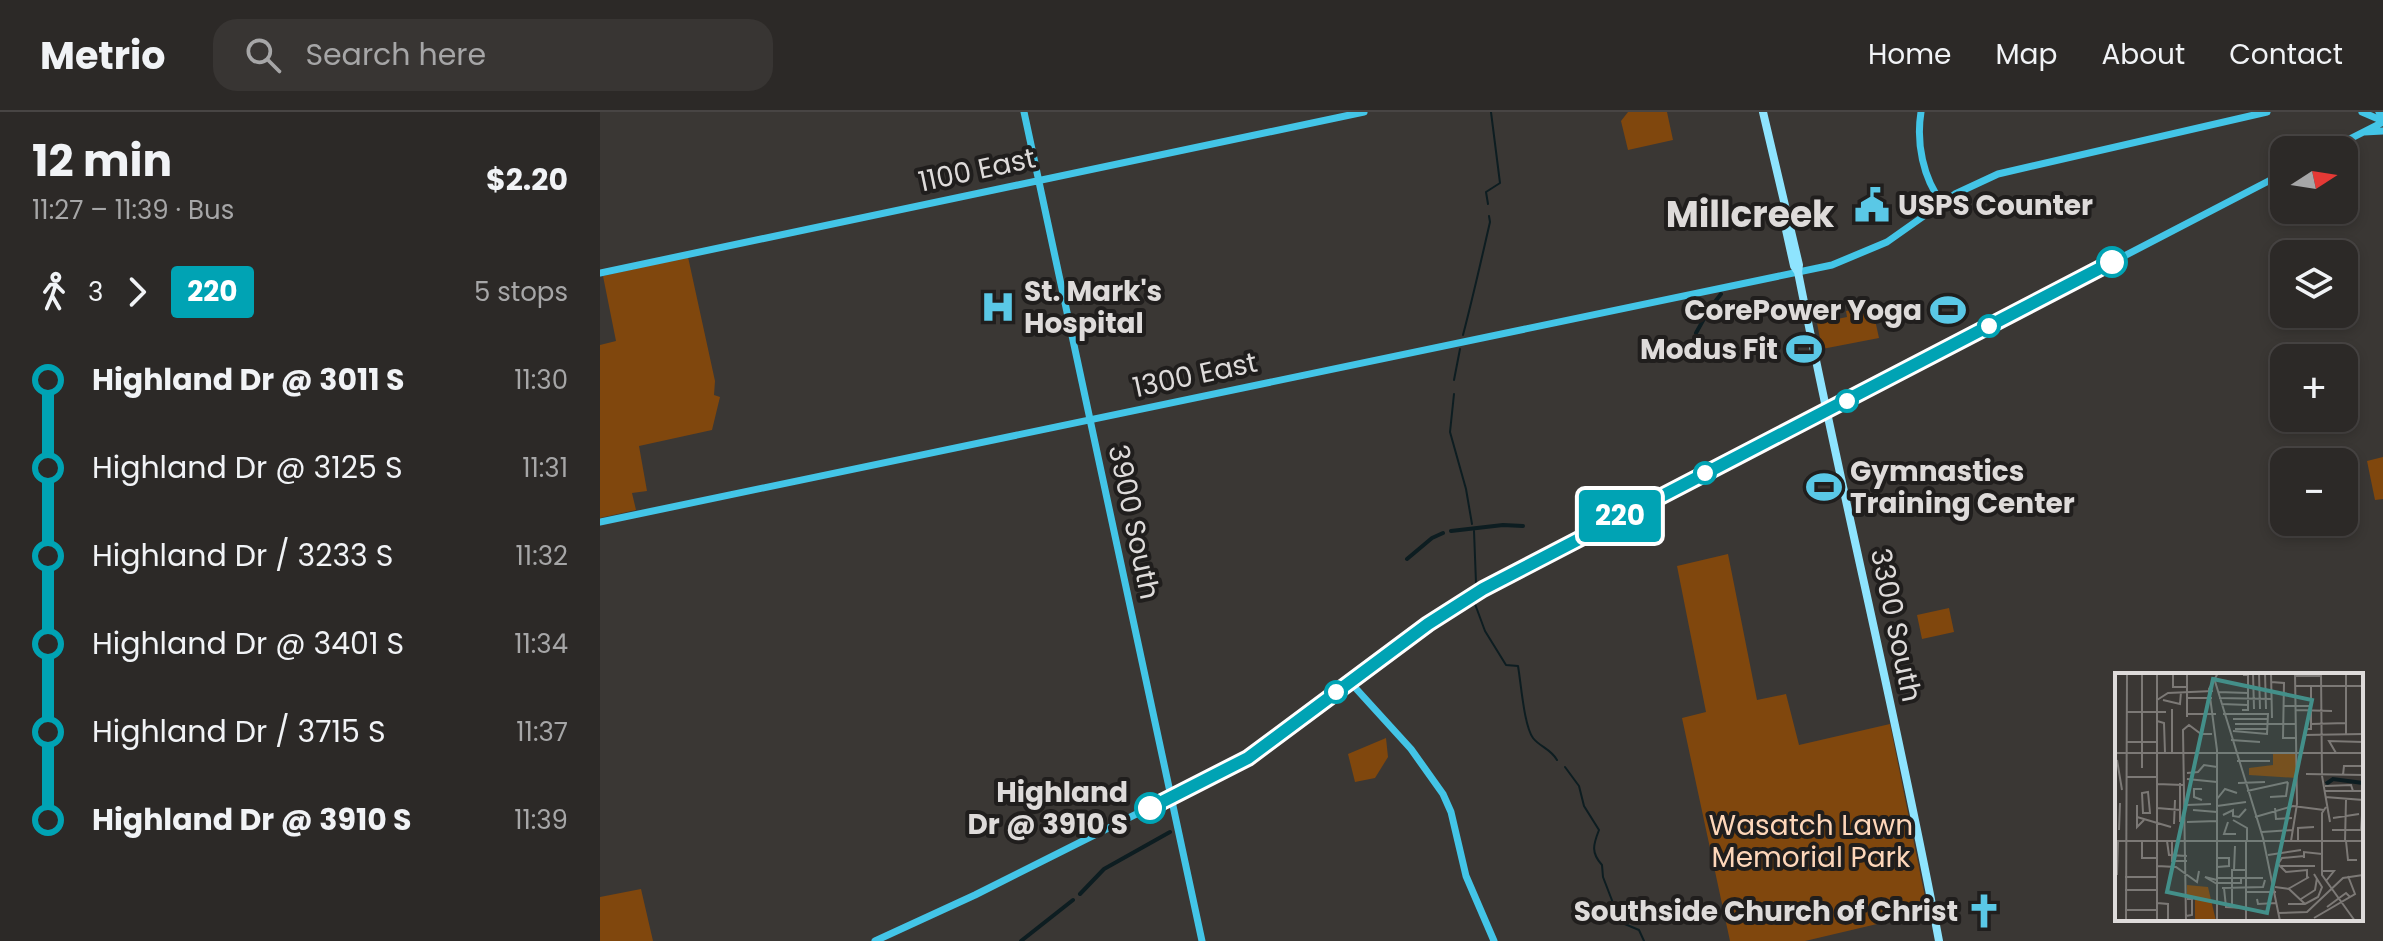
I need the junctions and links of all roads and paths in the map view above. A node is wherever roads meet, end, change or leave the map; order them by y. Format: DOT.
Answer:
graph roads {
  1 [pos="1024,112"];
  2 [pos="1364,112"];
  3 [pos="1763,112"];
  4 [pos="1921,112"];
  5 [pos="2267,112"];
  6 [pos="2362,112"];
  7 [pos="2383,122"];
  8 [pos="2383,131"];
  9 [pos="2362,132"];
  10 [pos="2354,136"];
  11 [pos="2270,180"];
  12 [pos="1039,181"];
  13 [pos="1942,203"];
  14 [pos="1798,272"];
  15 [pos="600,273"];
  16 [pos="1827,411"];
  17 [pos="1090,420"];
  18 [pos="600,522"];
  19 [pos="1350,682"];
  20 [pos="1171,798"];
  21 [pos="875,941"];
  22 [pos="1202,941"];
  23 [pos="1494,941"];
  24 [pos="1939,941"];
  1 -- 12 [label="main road, 3900 South"];
  2 -- 12 [label="main road, 1100 East"];
  3 -- 14 [label="main road, 3300 South"];
  4 -- 13 [label="main road"];
  5 -- 13 [label="main road, 1300 East"];
  6 -- 7 [label="main road"];
  7 -- 9 [label="main road"];
  8 -- 9 [label="main road"];
  9 -- 10 [label="main road"];
  11 -- 16 [label="main road"];
  12 -- 15 [label="main road, 1100 East"];
  12 -- 17 [label="main road, 3900 South"];
  13 -- 14 [label="main road, 1300 East"];
  14 -- 16 [label="main road, 3300 South"];
  14 -- 17 [label="main road, 1300 East"];
  16 -- 19 [label="main road"];
  16 -- 24 [label="main road, 3300 South"];
  17 -- 18 [label="main road, 1300 East"];
  17 -- 20 [label="main road, 3900 South"];
  19 -- 20 [label="main road"];
  19 -- 23 [label="main road"];
  20 -- 21 [label="main road"];
  20 -- 22 [label="main road, 3900 South"];
}
